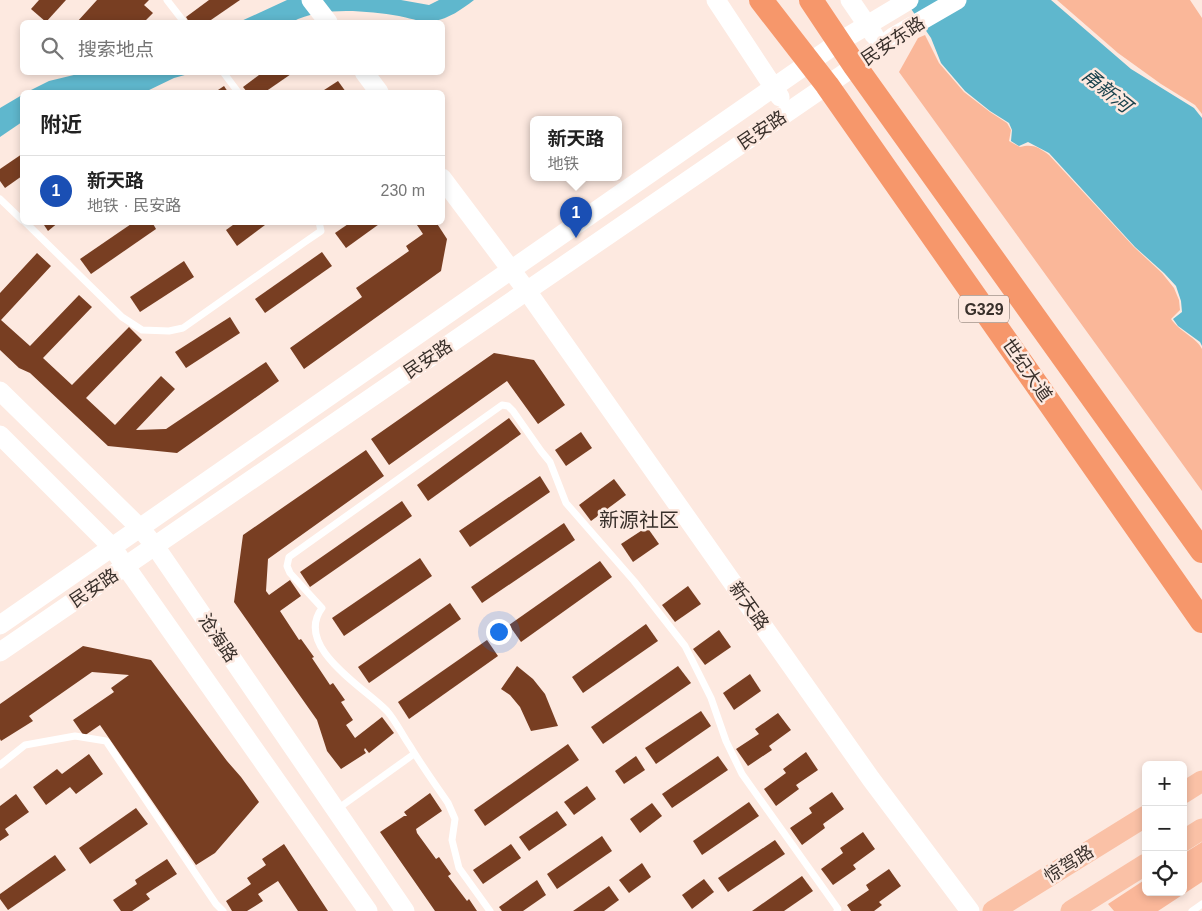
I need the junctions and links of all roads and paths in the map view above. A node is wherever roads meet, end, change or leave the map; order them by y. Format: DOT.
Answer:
graph roads {
  1 [pos="167,0"];
  2 [pos="311,0"];
  3 [pos="716,0"];
  4 [pos="761,0"];
  5 [pos="810,0"];
  6 [pos="850,0"];
  7 [pos="909,0"];
  8 [pos="957,0"];
  9 [pos="182,20"];
  10 [pos="326,20"];
  11 [pos="875,20"];
  12 [pos="839,42"];
  13 [pos="887,42"];
  14 [pos="810,63"];
  15 [pos="855,66"];
  16 [pos="225,75"];
  17 [pos="366,75"];
  18 [pos="827,85"];
  19 [pos="774,87"];
  20 [pos="237,90"];
  21 [pos="378,90"];
  22 [pos="790,111"];
  23 [pos="445,182"];
  24 [pos="0,199"];
  25 [pos="20,218"];
  26 [pos="27,225"];
  27 [pos="320,225"];
  28 [pos="510,270"];
  29 [pos="527,291"];
  30 [pos="0,391"];
  31 [pos="0,435"];
  32 [pos="140,528"];
  33 [pos="155,546"];
  34 [pos="112,547"];
  35 [pos="1202,551"];
  36 [pos="126,566"];
  37 [pos="1202,621"];
  38 [pos="0,625"];
  39 [pos="0,652"];
  40 [pos="414,754"];
  41 [pos="0,765"];
  42 [pos="1202,781"];
  43 [pos="1187,790"];
  44 [pos="336,810"];
  45 [pos="1142,818"];
  46 [pos="1202,829"];
  47 [pos="1187,838"];
  48 [pos="1142,867"];
  49 [pos="1202,904"];
  50 [pos="223,911"];
  51 [pos="368,911"];
  52 [pos="405,911"];
  53 [pos="490,911"];
  54 [pos="836,911"];
  55 [pos="970,911"];
  56 [pos="993,911"];
  57 [pos="1071,911"];
  58 [pos="1192,911"];
  1 -- 9 [label="lane"];
  2 -- 10 [label="main road"];
  3 -- 19 [label="main road"];
  4 -- 14 [label="highway, 世纪大道 / G329"];
  5 -- 12 [label="highway, 世纪大道 / G329"];
  6 -- 11 [label="main road"];
  7 -- 11 [label="main road, 民安东路"];
  8 -- 13 [label="main road, 民安东路"];
  11 -- 12 [label="main road, 民安东路"];
  11 -- 13 [label="main road"];
  12 -- 14 [label="main road, 民安路"];
  12 -- 15 [label="highway, 世纪大道 / G329"];
  13 -- 15 [label="main road, 民安东路"];
  14 -- 18 [label="highway, 世纪大道 / G329"];
  14 -- 19 [label="main road, 民安路"];
  15 -- 18 [label="main road, 民安路"];
  15 -- 35 [label="highway, 世纪大道 / G329"];
  16 -- 20 [label="lane"];
  17 -- 21 [label="main road"];
  18 -- 22 [label="main road, 民安路"];
  18 -- 37 [label="highway, 世纪大道 / G329"];
  19 -- 22 [label="main road"];
  19 -- 28 [label="main road, 民安路"];
  22 -- 29 [label="main road, 民安路"];
  23 -- 28 [label="main road, 新天路"];
  24 -- 25 [label="lane"];
  26 -- 27 [label="lane"];
  28 -- 29 [label="main road, 新天路"];
  28 -- 32 [label="main road, 民安路"];
  29 -- 33 [label="main road, 民安路"];
  29 -- 55 [label="main road, 新天路"];
  30 -- 32 [label="main road, 沧海路"];
  31 -- 34 [label="main road, 沧海路"];
  32 -- 33 [label="main road, 沧海路"];
  32 -- 34 [label="main road, 民安路"];
  33 -- 36 [label="main road, 民安路"];
  33 -- 44 [label="main road, 沧海路"];
  34 -- 36 [label="main road, 沧海路"];
  34 -- 38 [label="main road, 民安路"];
  36 -- 39 [label="main road, 民安路"];
  36 -- 51 [label="main road, 沧海路"];
  40 -- 44 [label="lane"];
  40 -- 53 [label="lane"];
  40 -- 54 [label="lane"];
  41 -- 50 [label="lane"];
  42 -- 43 [label="main road"];
  44 -- 52 [label="main road, 沧海路"];
  45 -- 56 [label="main road, 惊驾路"];
  46 -- 47 [label="main road"];
  48 -- 57 [label="main road"];
  49 -- 58 [label="lane"];
}
